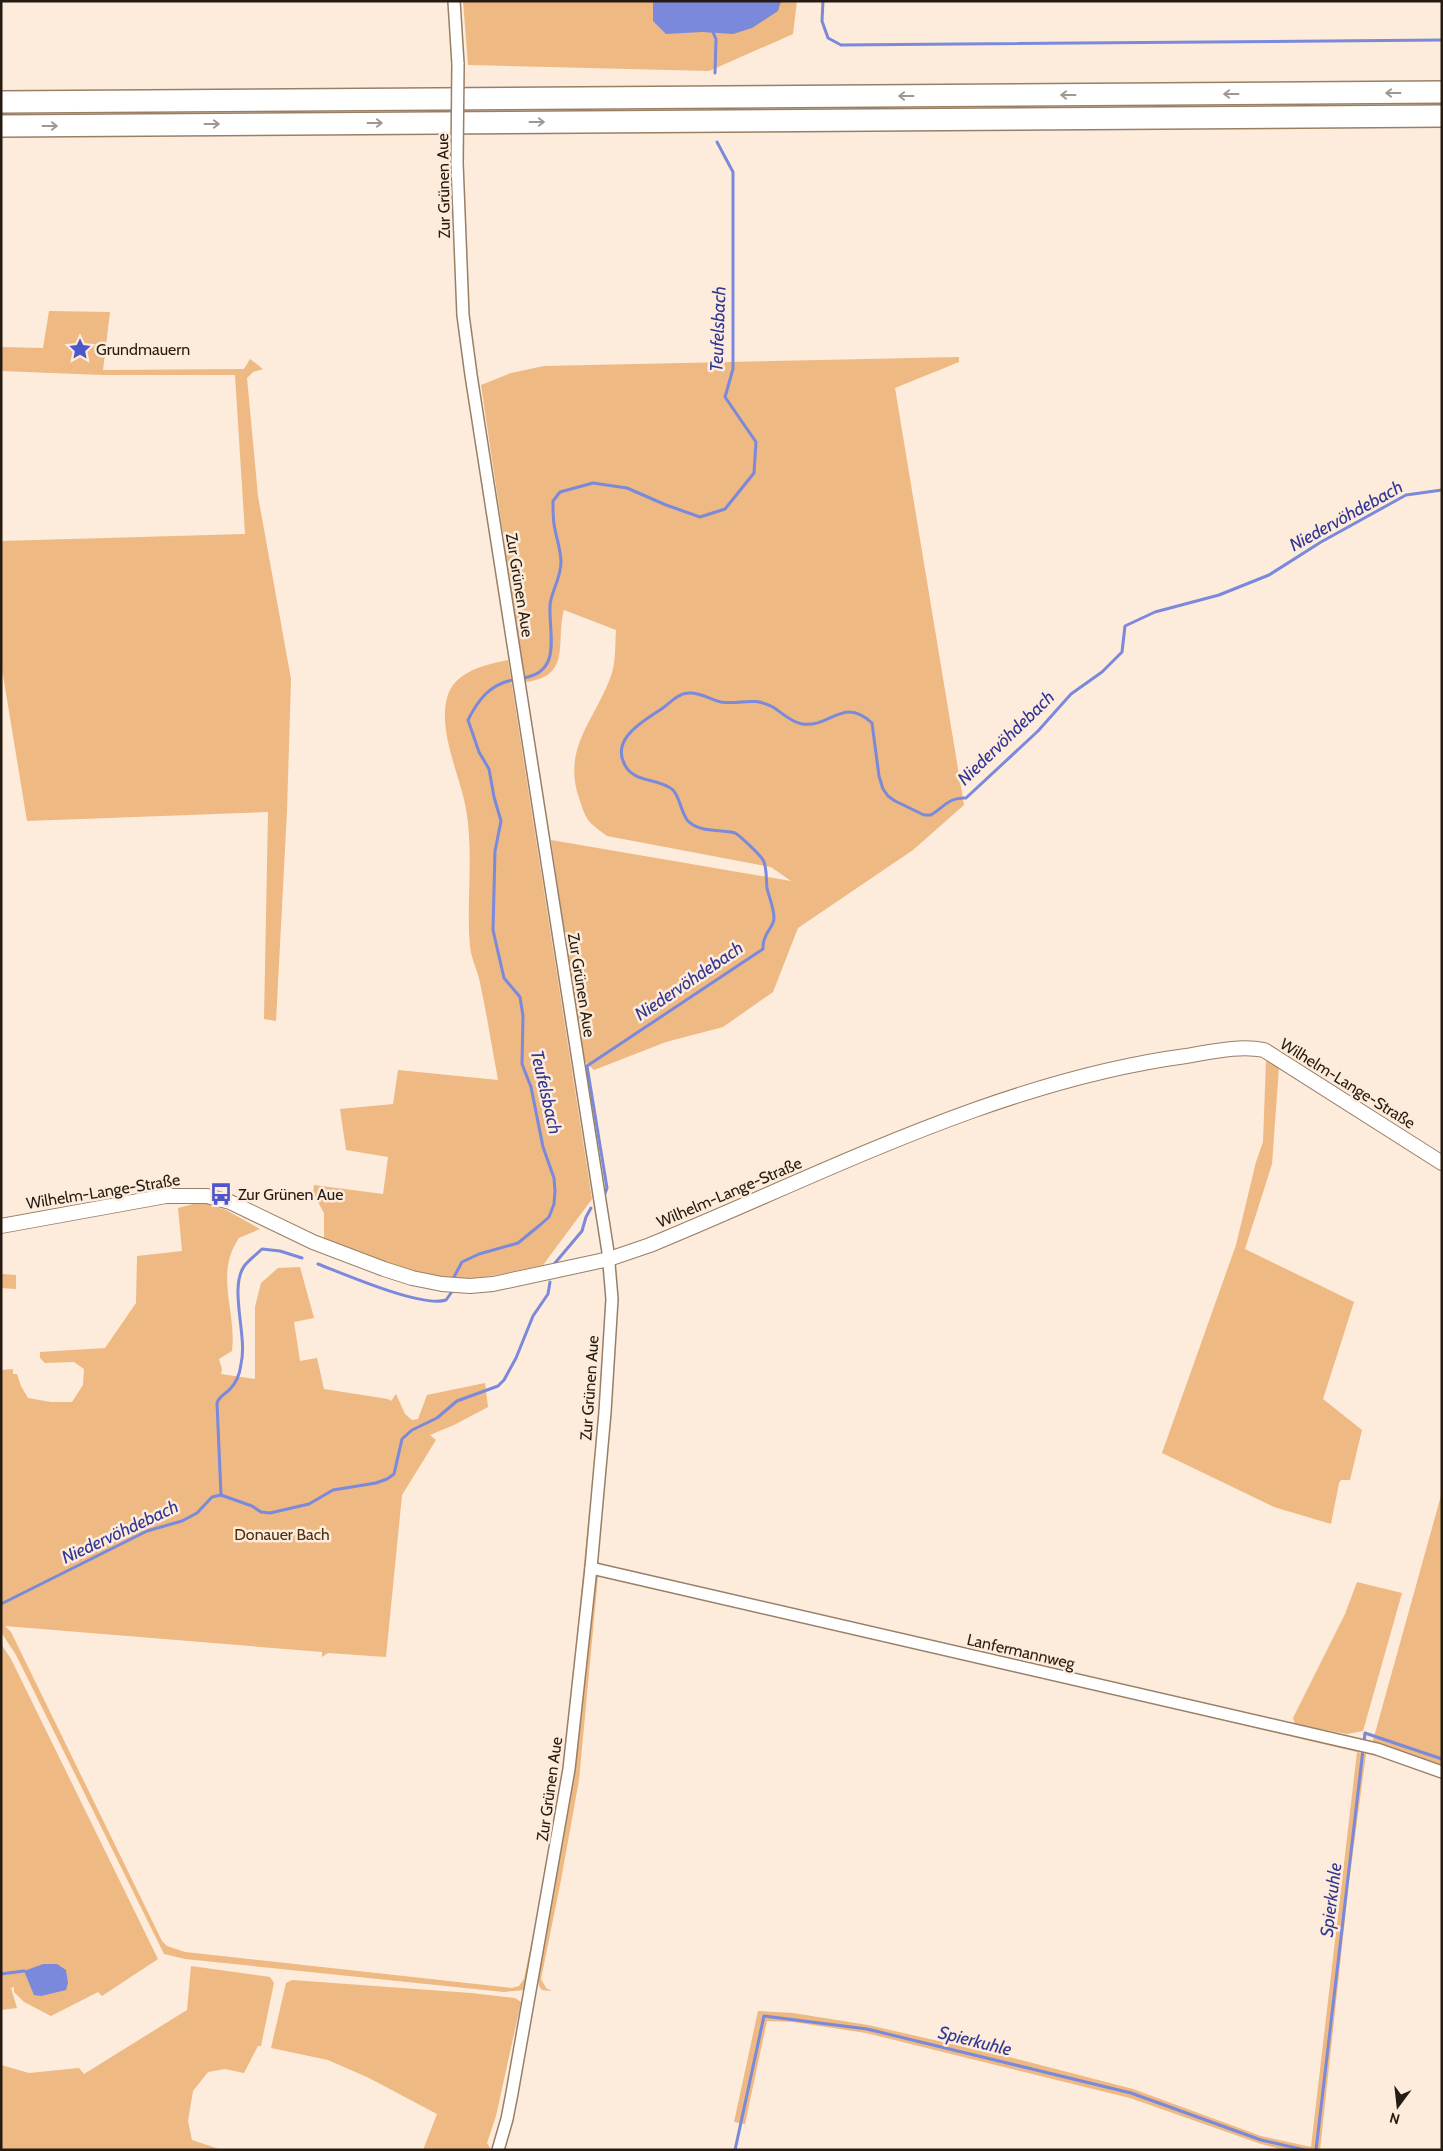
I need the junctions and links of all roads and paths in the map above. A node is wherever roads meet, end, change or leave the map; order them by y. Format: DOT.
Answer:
graph roads {
  1 [pos="454,1"];
  2 [pos="1442,92"];
  3 [pos="1,102"];
  4 [pos="1442,116"];
  5 [pos="1,126"];
  6 [pos="1442,1163"];
  7 [pos="1,1226"];
  8 [pos="609,1259"];
  9 [pos="591,1568"];
  10 [pos="1442,1772"];
  11 [pos="498,2150"];
  1 -- 8 [label="street, Zur Grünen Aue, bridge"];
  2 -- 3 [label="highway, one-way"];
  5 -- 4 [label="highway, one-way"];
  6 -- 8 [label="street, Wilhelm-Lange-Straße"];
  7 -- 8 [label="street, Wilhelm-Lange-Straße"];
  8 -- 9 [label="street, Zur Grünen Aue"];
  9 -- 10 [label="street, Lanfermannweg"];
  9 -- 11 [label="street, Zur Grünen Aue"];
}
